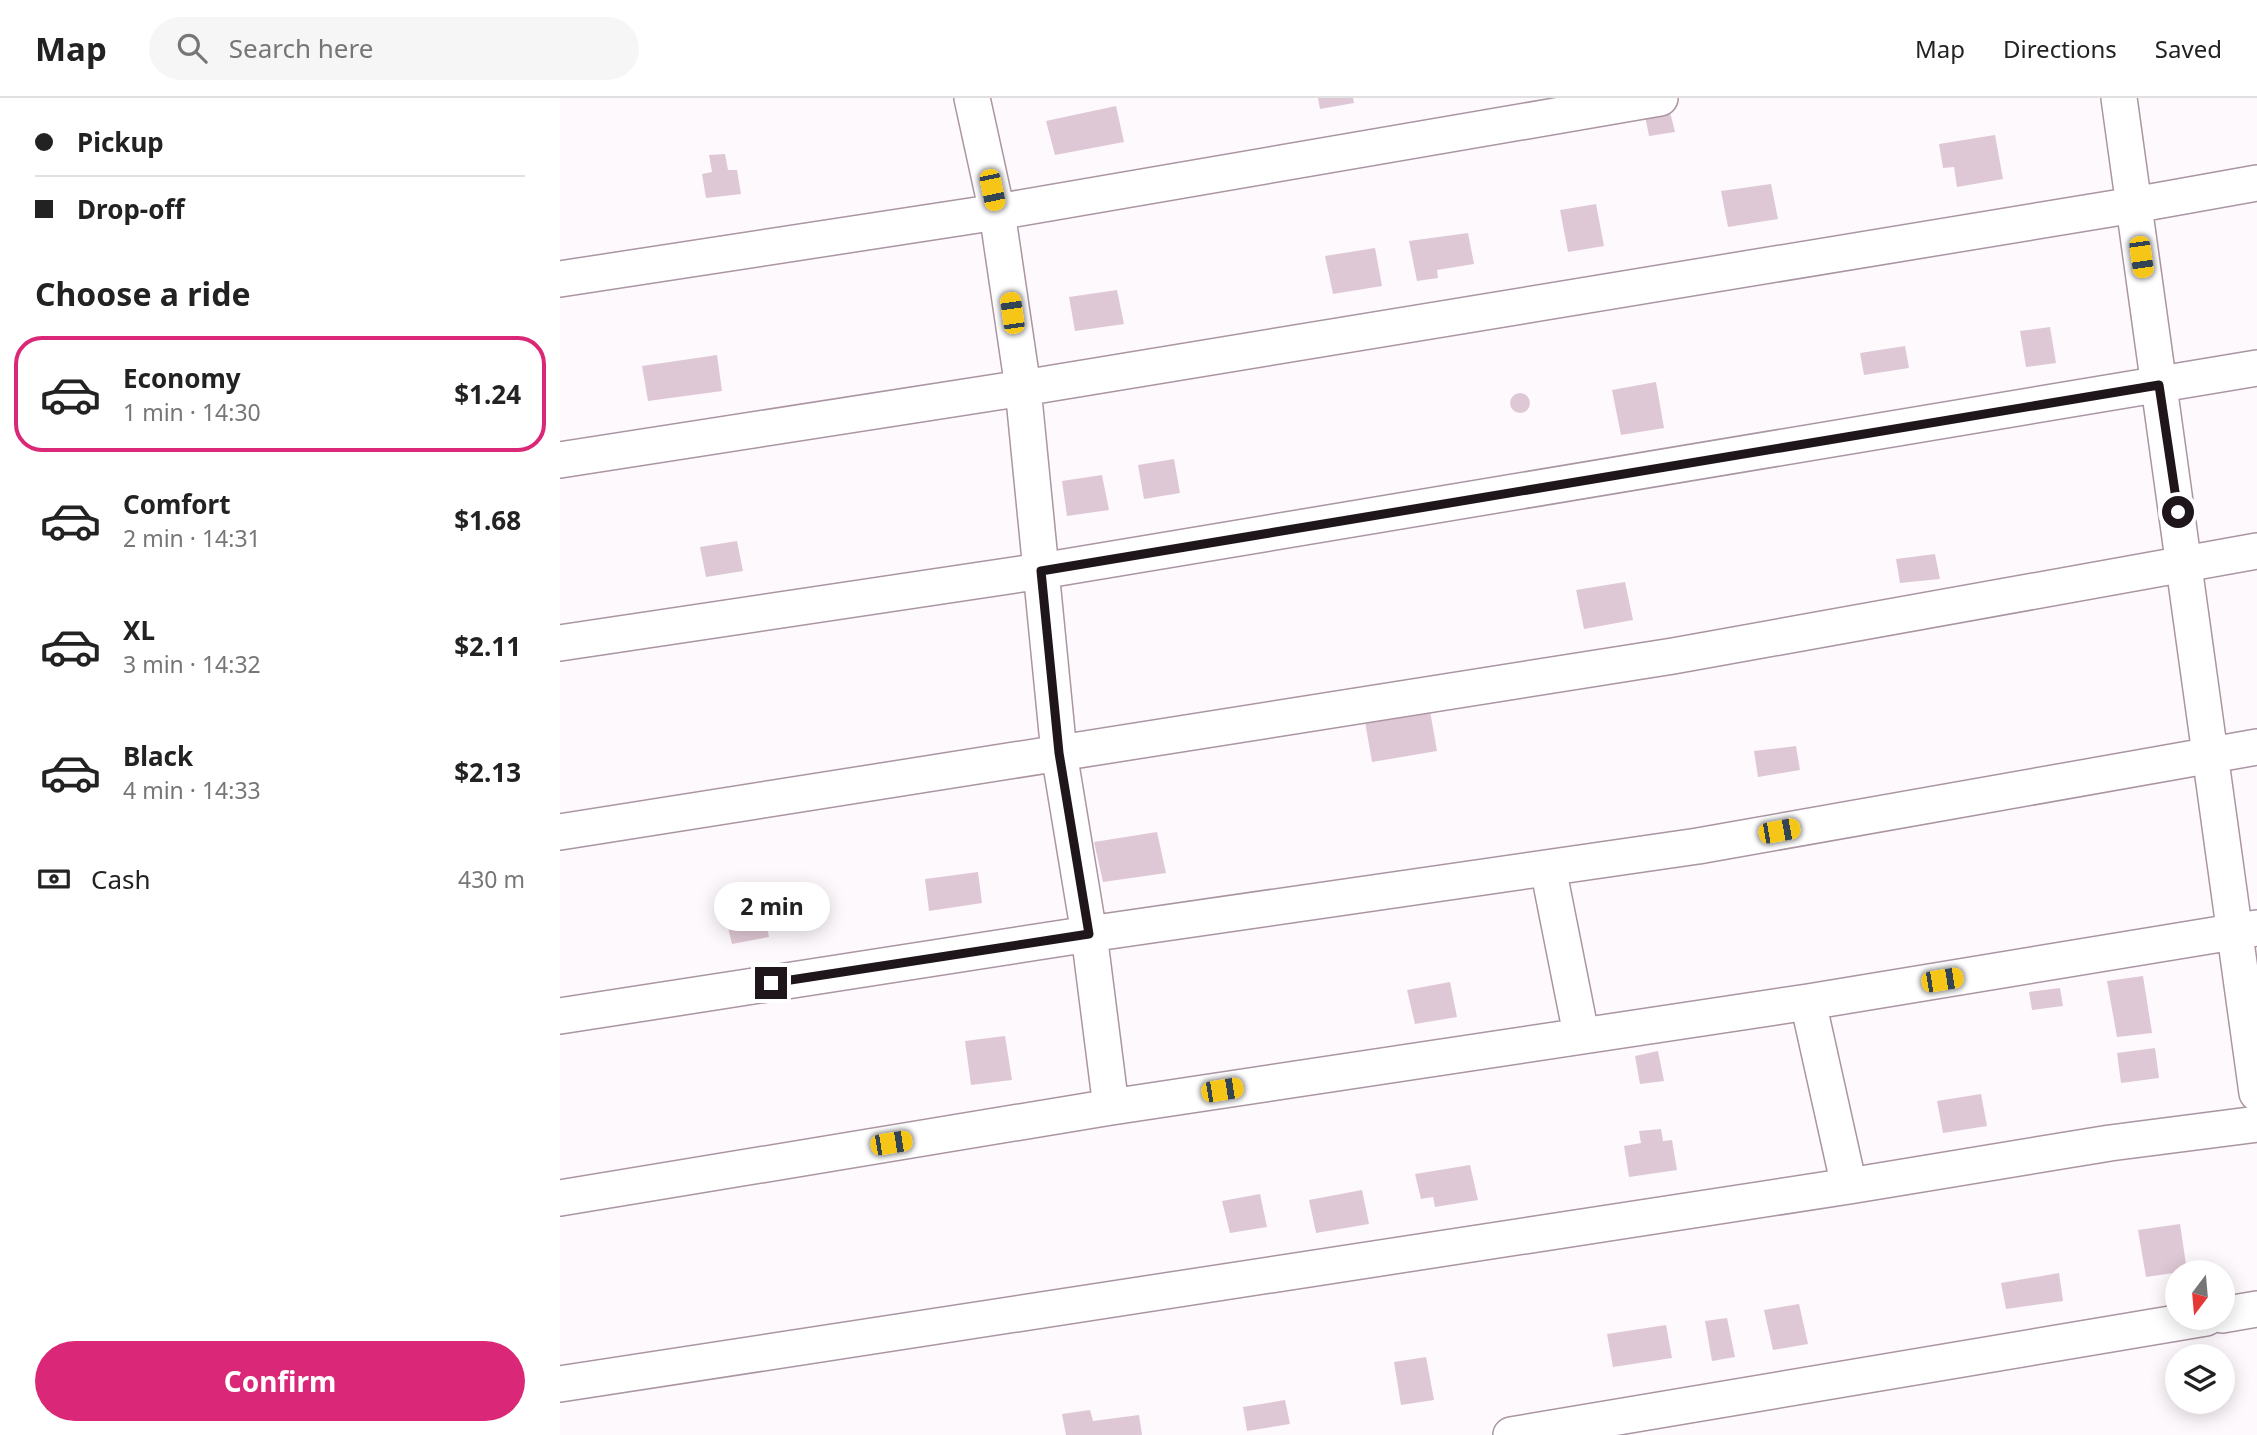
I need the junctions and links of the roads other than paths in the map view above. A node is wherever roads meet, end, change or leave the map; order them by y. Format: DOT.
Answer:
graph roads {
  1 [pos="972,98"];
  2 [pos="1660,98"];
  3 [pos="2119,98"];
  4 [pos="2257,183"];
  5 [pos="2134,205"];
  6 [pos="997,212"];
  7 [pos="560,279"];
  8 [pos="2257,368"];
  9 [pos="2159,385"];
  10 [pos="1023,388"];
  11 [pos="560,460"];
  12 [pos="2257,551"];
  13 [pos="2185,563"];
  14 [pos="1041,571"];
  15 [pos="560,643"];
  16 [pos="2257,747"];
  17 [pos="1059,753"];
  18 [pos="2210,756"];
  19 [pos="560,832"];
  20 [pos="1548,868"];
  21 [pos="2246,930"];
  22 [pos="1089,934"];
  23 [pos="1808,1002"];
  24 [pos="560,1016"];
  25 [pos="1581,1034"];
  26 [pos="2257,1093"];
  27 [pos="1111,1107"];
  28 [pos="2257,1125"];
  29 [pos="1849,1186"];
  30 [pos="560,1198"];
  31 [pos="2257,1309"];
  32 [pos="2235,1313"];
  33 [pos="2165,1325"];
  34 [pos="560,1384"];
  35 [pos="1511,1435"];
  1 -- 6 [label="street"];
  2 -- 6 [label="street"];
  3 -- 5 [label="street"];
  4 -- 5 [label="street"];
  5 -- 9 [label="street"];
  5 -- 10 [label="street"];
  6 -- 7 [label="street"];
  6 -- 10 [label="street"];
  8 -- 9 [label="street"];
  9 -- 13 [label="street"];
  9 -- 14 [label="street"];
  10 -- 11 [label="street"];
  10 -- 14 [label="street"];
  12 -- 13 [label="street"];
  13 -- 17 [label="street"];
  13 -- 18 [label="street"];
  14 -- 15 [label="street"];
  14 -- 17 [label="street"];
  16 -- 18 [label="street"];
  17 -- 19 [label="street"];
  17 -- 22 [label="street"];
  18 -- 20 [label="street"];
  18 -- 21 [label="street"];
  20 -- 22 [label="street"];
  20 -- 25 [label="street"];
  21 -- 23 [label="street"];
  21 -- 26 [label="street"];
  22 -- 24 [label="street"];
  22 -- 27 [label="street"];
  23 -- 25 [label="street"];
  23 -- 29 [label="street"];
  25 -- 27 [label="street"];
  27 -- 30 [label="street"];
  28 -- 29 [label="street"];
  29 -- 34 [label="street"];
  31 -- 32 [label="street"];
  33 -- 35 [label="street"];
}
